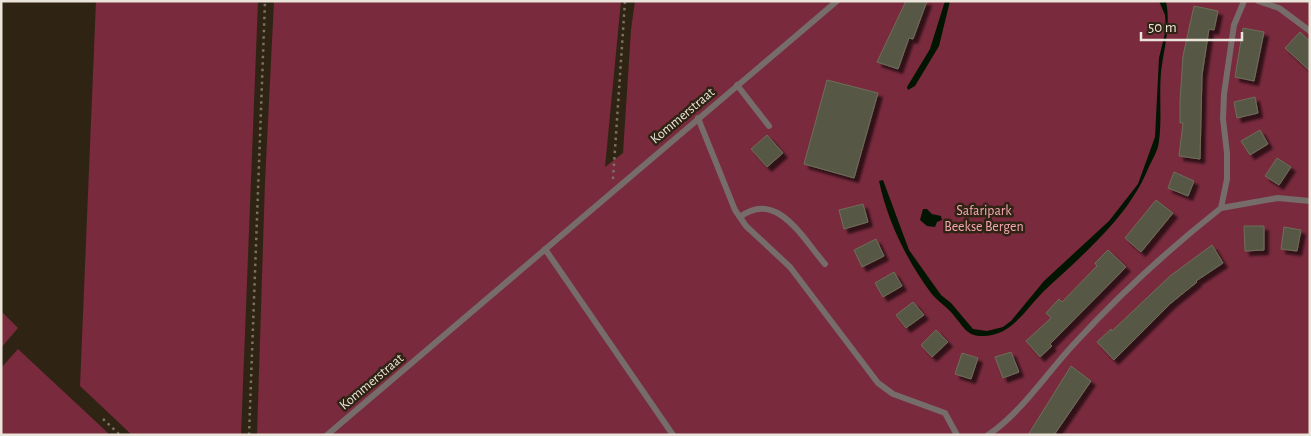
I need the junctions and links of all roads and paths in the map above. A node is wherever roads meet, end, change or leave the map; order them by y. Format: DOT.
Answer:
graph roads {
  1 [pos="265,1"];
  2 [pos="625,1"];
  3 [pos="837,1"];
  4 [pos="1244,1"];
  5 [pos="1258,1"];
  6 [pos="1310,31"];
  7 [pos="737,85"];
  8 [pos="698,118"];
  9 [pos="769,126"];
  10 [pos="613,191"];
  11 [pos="1310,201"];
  12 [pos="1222,208"];
  13 [pos="740,217"];
  14 [pos="545,250"];
  15 [pos="825,264"];
  16 [pos="103,419"];
  17 [pos="120,435"];
  18 [pos="249,435"];
  19 [pos="327,435"];
  20 [pos="673,435"];
  21 [pos="957,435"];
  22 [pos="988,435"];
  1 -- 18 [label="path"];
  2 -- 10 [label="path"];
  3 -- 7 [label="lane, Kommerstraat"];
  4 -- 12 [label="lane"];
  5 -- 6 [label="lane"];
  7 -- 8 [label="lane, Kommerstraat"];
  7 -- 9 [label="lane"];
  8 -- 10 [label="lane, Kommerstraat"];
  8 -- 13 [label="lane"];
  10 -- 14 [label="lane, Kommerstraat"];
  11 -- 12 [label="lane"];
  12 -- 22 [label="lane"];
  13 -- 15 [label="lane"];
  13 -- 21 [label="lane"];
  14 -- 19 [label="lane, Kommerstraat"];
  14 -- 20 [label="lane"];
  16 -- 17 [label="path"];
}
